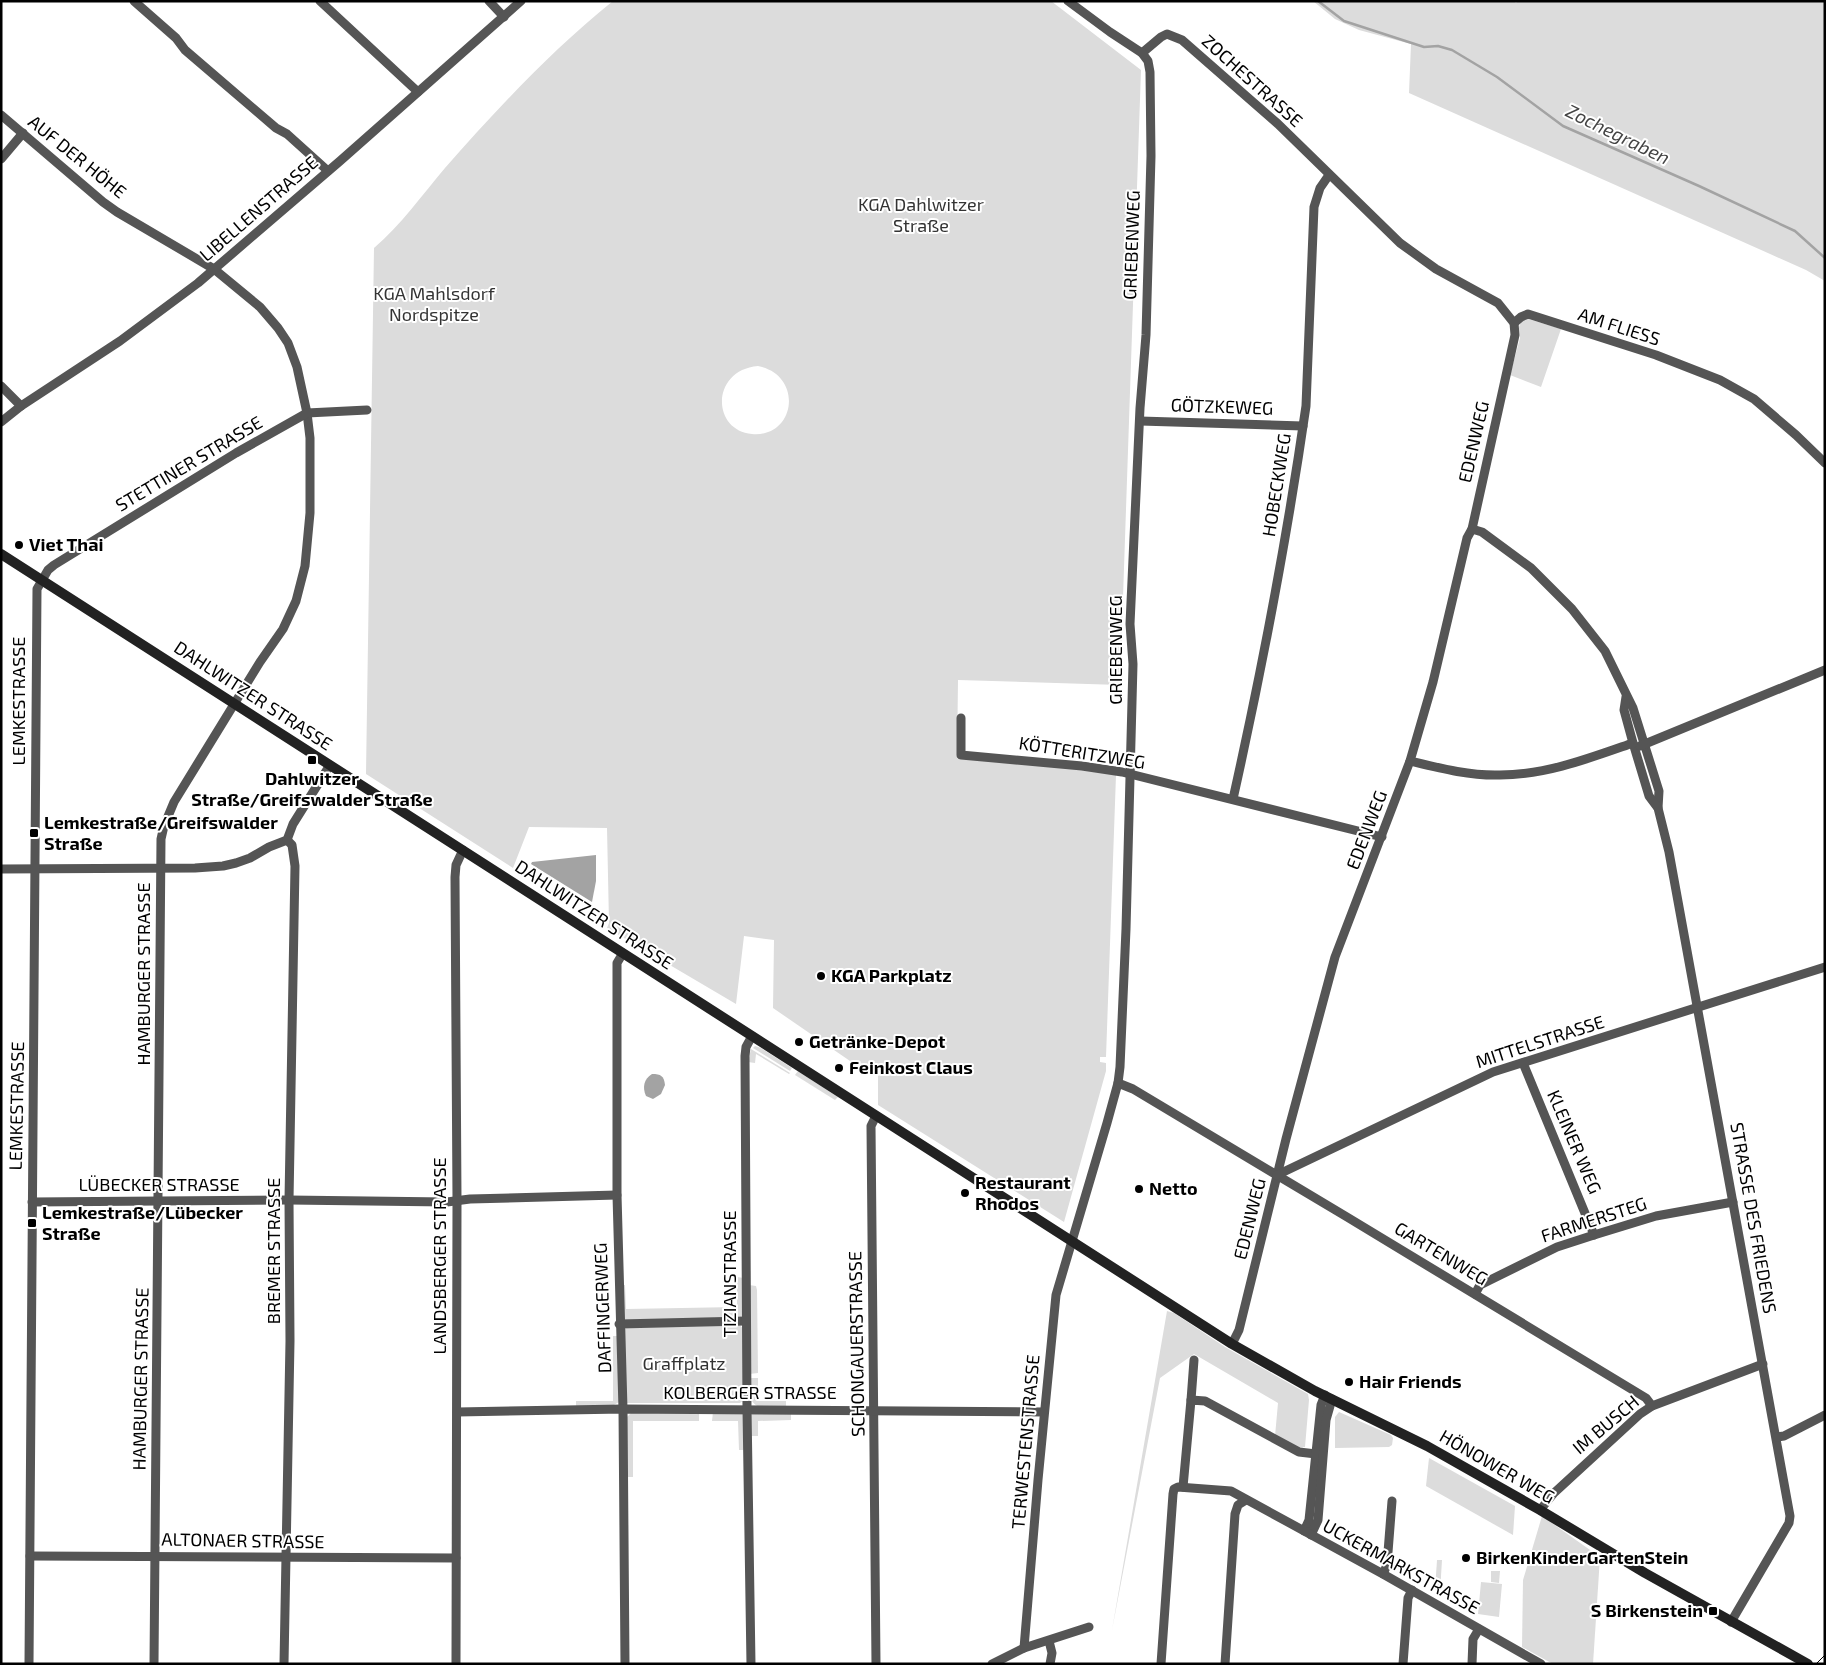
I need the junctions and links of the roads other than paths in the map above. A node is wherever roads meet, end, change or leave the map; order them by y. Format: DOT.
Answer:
graph roads {
  1 [pos="134,1"];
  2 [pos="320,1"];
  3 [pos="489,1"];
  4 [pos="521,1"];
  5 [pos="1068,1"];
  6 [pos="504,17"];
  7 [pos="1142,53"];
  8 [pos="418,92"];
  9 [pos="1,115"];
  10 [pos="23,133"];
  11 [pos="1,159"];
  12 [pos="328,171"];
  13 [pos="1329,175"];
  14 [pos="214,270"];
  15 [pos="1514,322"];
  16 [pos="278,328"];
  17 [pos="1,386"];
  18 [pos="21,406"];
  19 [pos="367,410"];
  20 [pos="307,414"];
  21 [pos="1140,421"];
  22 [pos="1,422"];
  23 [pos="1303,426"];
  24 [pos="1825,463"];
  25 [pos="1472,529"];
  26 [pos="1,554"];
  27 [pos="41,580"];
  28 [pos="1825,670"];
  29 [pos="1626,697"];
  30 [pos="235,704"];
  31 [pos="962,718"];
  32 [pos="1645,744"];
  33 [pos="1634,746"];
  34 [pos="1410,761"];
  35 [pos="330,765"];
  36 [pos="1130,774"];
  37 [pos="1233,799"];
  38 [pos="1658,808"];
  39 [pos="1382,837"];
  40 [pos="287,840"];
  41 [pos="463,850"];
  42 [pos="35,868"];
  43 [pos="161,868"];
  44 [pos="1,869"];
  45 [pos="623,953"];
  46 [pos="1825,968"];
  47 [pos="1699,1008"];
  48 [pos="752,1036"];
  49 [pos="1523,1063"];
  50 [pos="1118,1083"];
  51 [pos="876,1116"];
  52 [pos="1277,1175"];
  53 [pos="617,1195"];
  54 [pos="289,1200"];
  55 [pos="457,1200"];
  56 [pos="159,1201"];
  57 [pos="32,1202"];
  58 [pos="1734,1202"];
  59 [pos="1594,1234"];
  60 [pos="1073,1242"];
  61 [pos="1475,1294"];
  62 [pos="1168,1303"];
  63 [pos="746,1321"];
  64 [pos="620,1324"];
  65 [pos="1232,1344"];
  66 [pos="1194,1360"];
  67 [pos="1763,1364"];
  68 [pos="1328,1397"];
  69 [pos="1191,1400"];
  70 [pos="1652,1406"];
  71 [pos="623,1409"];
  72 [pos="747,1409"];
  73 [pos="874,1411"];
  74 [pos="456,1412"];
  75 [pos="1044,1412"];
  76 [pos="1825,1414"];
  77 [pos="1777,1437"];
  78 [pos="1316,1454"];
  79 [pos="1184,1487"];
  80 [pos="1246,1500"];
  81 [pos="1392,1501"];
  82 [pos="1540,1510"];
  83 [pos="1307,1533"];
  84 [pos="30,1556"];
  85 [pos="155,1556"];
  86 [pos="285,1558"];
  87 [pos="456,1558"];
  88 [pos="1383,1574"];
  89 [pos="1412,1590"];
  90 [pos="1732,1622"];
  91 [pos="1089,1627"];
  92 [pos="1479,1629"];
  93 [pos="1049,1641"];
  94 [pos="1024,1648"];
  95 [pos="1541,1663"];
  96 [pos="29,1664"];
  97 [pos="154,1664"];
  98 [pos="284,1664"];
  99 [pos="456,1664"];
  100 [pos="625,1664"];
  101 [pos="751,1664"];
  102 [pos="876,1664"];
  103 [pos="992,1664"];
  104 [pos="1050,1664"];
  105 [pos="1161,1664"];
  106 [pos="1225,1664"];
  107 [pos="1403,1664"];
  108 [pos="1472,1664"];
  109 [pos="1808,1664"];
  1 -- 12 [label="street"];
  2 -- 8 [label="street"];
  3 -- 6 [label="street"];
  4 -- 6 [label="street, LIBELLENSTRASSE"];
  5 -- 7 [label="street"];
  6 -- 8 [label="street, LIBELLENSTRASSE"];
  7 -- 13 [label="street, ZOCHESTRASSE"];
  7 -- 21 [label="street, GRIEBENWEG"];
  8 -- 12 [label="street, LIBELLENSTRASSE"];
  9 -- 10 [label="street, AUF DER HÖHE"];
  10 -- 11 [label="street"];
  10 -- 14 [label="street, AUF DER HÖHE"];
  12 -- 14 [label="street, LIBELLENSTRASSE"];
  13 -- 15 [label="street, ZOCHESTRASSE"];
  13 -- 23 [label="street, HOBECKWEG"];
  14 -- 16 [label="street, AUF DER HÖHE"];
  14 -- 18 [label="street, LIBELLENSTRASSE"];
  15 -- 24 [label="street, AM FLIESS"];
  15 -- 25 [label="street, EDENWEG"];
  16 -- 20 [label="street, HAMBURGER STRASSE"];
  17 -- 18 [label="street"];
  18 -- 22 [label="street, LIBELLENSTRASSE"];
  19 -- 20 [label="street, STETTINER STRASSE"];
  20 -- 27 [label="street, STETTINER STRASSE"];
  20 -- 30 [label="street, HAMBURGER STRASSE"];
  21 -- 23 [label="street, GÖTZKEWEG"];
  21 -- 36 [label="street, GRIEBENWEG"];
  23 -- 37 [label="street, HOBECKWEG"];
  25 -- 29 [label="street, STRASSE DES FRIEDENS"];
  25 -- 34 [label="street, EDENWEG"];
  26 -- 27 [label="main road, DAHLWITZER STRASSE"];
  27 -- 30 [label="main road, DAHLWITZER STRASSE"];
  27 -- 42 [label="street, LEMKESTRASSE"];
  28 -- 32 [label="street"];
  29 -- 32 [label="street, STRASSE DES FRIEDENS"];
  29 -- 33 [label="street, STRASSE DES FRIEDENS"];
  30 -- 35 [label="main road, DAHLWITZER STRASSE"];
  30 -- 43 [label="street, HAMBURGER STRASSE"];
  31 -- 36 [label="street, KÖTTERITZWEG"];
  32 -- 33 [label="street"];
  32 -- 38 [label="street, STRASSE DES FRIEDENS"];
  33 -- 34 [label="street"];
  33 -- 38 [label="street, STRASSE DES FRIEDENS"];
  34 -- 39 [label="street, EDENWEG"];
  35 -- 40 [label="street"];
  35 -- 41 [label="main road, DAHLWITZER STRASSE"];
  36 -- 37 [label="street, KÖTTERITZWEG"];
  36 -- 50 [label="street, GRIEBENWEG"];
  37 -- 39 [label="street, KÖTTERITZWEG"];
  38 -- 47 [label="street, STRASSE DES FRIEDENS"];
  39 -- 52 [label="street, EDENWEG"];
  40 -- 43 [label="street"];
  40 -- 54 [label="street, BREMER STRASSE"];
  41 -- 45 [label="main road, DAHLWITZER STRASSE"];
  41 -- 55 [label="street, LANDSBERGER STRASSE"];
  42 -- 43 [label="street"];
  42 -- 44 [label="street"];
  42 -- 57 [label="street, LEMKESTRASSE"];
  43 -- 56 [label="street, HAMBURGER STRASSE"];
  45 -- 48 [label="main road, DAHLWITZER STRASSE"];
  45 -- 53 [label="street, DAFFINGERWEG"];
  46 -- 47 [label="street, MITTELSTRASSE"];
  47 -- 49 [label="street, MITTELSTRASSE"];
  47 -- 58 [label="street, STRASSE DES FRIEDENS"];
  48 -- 51 [label="main road, DAHLWITZER STRASSE"];
  48 -- 63 [label="street, TIZIANSTRASSE"];
  49 -- 52 [label="street, MITTELSTRASSE"];
  49 -- 59 [label="street, KLEINER WEG"];
  50 -- 52 [label="street, GARTENWEG"];
  50 -- 60 [label="street, GRIEBENWEG"];
  51 -- 60 [label="main road, DAHLWITZER STRASSE"];
  51 -- 73 [label="street, SCHONGAUERSTRASSE"];
  52 -- 61 [label="street, GARTENWEG"];
  52 -- 65 [label="street, EDENWEG"];
  53 -- 55 [label="street, LÜBECKER STRASSE"];
  53 -- 64 [label="street, DAFFINGERWEG"];
  54 -- 55 [label="street, LÜBECKER STRASSE"];
  54 -- 56 [label="street, LÜBECKER STRASSE"];
  54 -- 86 [label="street, BREMER STRASSE"];
  55 -- 74 [label="street, LANDSBERGER STRASSE"];
  56 -- 57 [label="street, LÜBECKER STRASSE"];
  56 -- 85 [label="street, HAMBURGER STRASSE"];
  57 -- 84 [label="street, LEMKESTRASSE"];
  58 -- 59 [label="street, FARMERSTEG"];
  58 -- 67 [label="street, STRASSE DES FRIEDENS"];
  59 -- 61 [label="street, FARMERSTEG"];
  60 -- 62 [label="main road, DAHLWITZER STRASSE"];
  60 -- 75 [label="street, TERWESTENSTRASSE"];
  61 -- 70 [label="street, GARTENWEG"];
  62 -- 65 [label="main road, HÖNOWER WEG"];
  63 -- 64 [label="street"];
  63 -- 72 [label="street, TIZIANSTRASSE"];
  64 -- 71 [label="street, DAFFINGERWEG"];
  65 -- 68 [label="main road, HÖNOWER WEG"];
  66 -- 69 [label="street"];
  67 -- 70 [label="street, IM BUSCH"];
  67 -- 77 [label="street, STRASSE DES FRIEDENS"];
  68 -- 78 [label="street"];
  68 -- 82 [label="main road, HÖNOWER WEG"];
  68 -- 83 [label="street"];
  69 -- 78 [label="street"];
  69 -- 79 [label="street"];
  70 -- 82 [label="street, IM BUSCH"];
  71 -- 72 [label="street, KOLBERGER STRASSE"];
  71 -- 74 [label="street, KOLBERGER STRASSE"];
  71 -- 100 [label="street, DAFFINGERWEG"];
  72 -- 73 [label="street, KOLBERGER STRASSE"];
  72 -- 101 [label="street, TIZIANSTRASSE"];
  73 -- 75 [label="street, KOLBERGER STRASSE"];
  73 -- 102 [label="street, SCHONGAUERSTRASSE"];
  74 -- 87 [label="street, LANDSBERGER STRASSE"];
  75 -- 94 [label="street, TERWESTENSTRASSE"];
  76 -- 77 [label="street"];
  77 -- 90 [label="street, STRASSE DES FRIEDENS"];
  78 -- 83 [label="street"];
  79 -- 80 [label="street, UCKERMARKSTRASSE"];
  79 -- 105 [label="street"];
  80 -- 83 [label="street, UCKERMARKSTRASSE"];
  80 -- 106 [label="street"];
  81 -- 88 [label="street"];
  82 -- 90 [label="main road, HÖNOWER WEG"];
  83 -- 88 [label="street, UCKERMARKSTRASSE"];
  84 -- 85 [label="street, ALTONAER STRASSE"];
  84 -- 96 [label="street, LEMKESTRASSE"];
  85 -- 86 [label="street, ALTONAER STRASSE"];
  85 -- 97 [label="street, HAMBURGER STRASSE"];
  86 -- 87 [label="street, ALTONAER STRASSE"];
  86 -- 98 [label="street, BREMER STRASSE"];
  87 -- 99 [label="street, LANDSBERGER STRASSE"];
  88 -- 89 [label="street, UCKERMARKSTRASSE"];
  89 -- 92 [label="street, UCKERMARKSTRASSE"];
  89 -- 107 [label="street"];
  90 -- 109 [label="main road, HÖNOWER WEG"];
  91 -- 93 [label="street"];
  92 -- 95 [label="street, UCKERMARKSTRASSE"];
  92 -- 108 [label="street"];
  93 -- 94 [label="street"];
  93 -- 104 [label="street"];
  94 -- 103 [label="street"];
}
